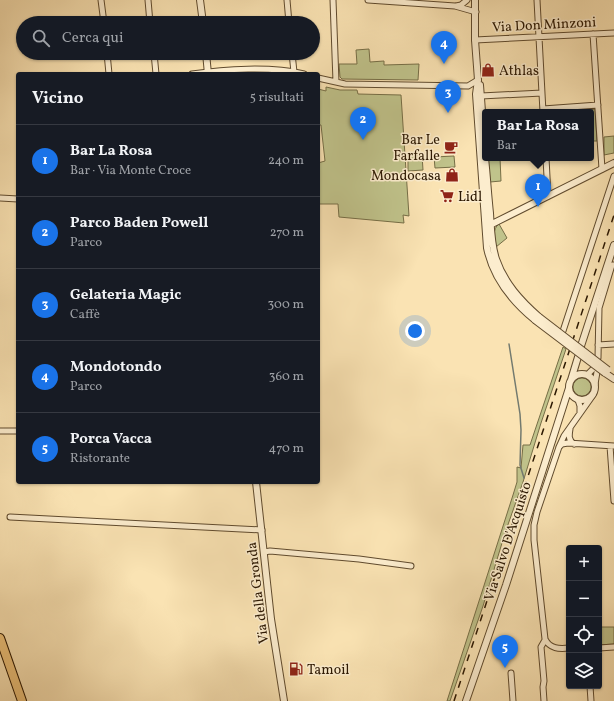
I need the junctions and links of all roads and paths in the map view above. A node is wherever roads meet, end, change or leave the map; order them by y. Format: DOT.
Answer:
graph roads {
  1 [pos="101,0"];
  2 [pos="148,0"];
  3 [pos="200,0"];
  4 [pos="287,0"];
  5 [pos="333,0"];
  6 [pos="368,0"];
  7 [pos="466,0"];
  8 [pos="475,0"];
  9 [pos="537,0"];
  10 [pos="407,2"];
  11 [pos="455,6"];
  12 [pos="476,12"];
  13 [pos="103,16"];
  14 [pos="149,16"];
  15 [pos="202,16"];
  16 [pos="288,16"];
  17 [pos="614,33"];
  18 [pos="593,34"];
  19 [pos="539,37"];
  20 [pos="475,40"];
  21 [pos="108,60"];
  22 [pos="155,60"];
  23 [pos="207,60"];
  24 [pos="293,60"];
  25 [pos="109,72"];
  26 [pos="156,72"];
  27 [pos="208,72"];
  28 [pos="224,72"];
  29 [pos="294,72"];
  30 [pos="320,78"];
  31 [pos="478,80"];
  32 [pos="336,82"];
  33 [pos="468,86"];
  34 [pos="542,93"];
  35 [pos="478,95"];
  36 [pos="598,105"];
  37 [pos="543,109"];
  38 [pos="554,109"];
  39 [pos="482,127"];
  40 [pos="482,146"];
  41 [pos="483,161"];
  42 [pos="486,161"];
  43 [pos="546,161"];
  44 [pos="614,163"];
  45 [pos="602,169"];
  46 [pos="614,176"];
  47 [pos="548,196"];
  48 [pos="0,198"];
  49 [pos="16,199"];
  50 [pos="488,223"];
  51 [pos="614,245"];
  52 [pos="613,265"];
  53 [pos="563,331"];
  54 [pos="614,344"];
  55 [pos="598,345"];
  56 [pos="581,346"];
  57 [pos="598,358"];
  58 [pos="609,372"];
  59 [pos="585,375"];
  60 [pos="614,379"];
  61 [pos="571,380"];
  62 [pos="595,384"];
  63 [pos="569,388"];
  64 [pos="593,395"];
  65 [pos="576,399"];
  66 [pos="562,408"];
  67 [pos="579,414"];
  68 [pos="570,428"];
  69 [pos="0,431"];
  70 [pos="16,431"];
  71 [pos="574,444"];
  72 [pos="559,446"];
  73 [pos="612,446"];
  74 [pos="256,484"];
  75 [pos="614,501"];
  76 [pos="10,517"];
  77 [pos="262,530"];
  78 [pos="264,552"];
  79 [pos="411,566"];
  80 [pos="0,638"];
  81 [pos="545,640"];
  82 [pos="614,647"];
  83 [pos="566,648"];
  84 [pos="602,648"];
  85 [pos="511,673"];
  86 [pos="590,689"];
  87 [pos="22,701"];
  88 [pos="284,701"];
  89 [pos="466,701"];
  90 [pos="513,701"];
  91 [pos="544,701"];
  92 [pos="591,701"];
  1 -- 13 [label="street"];
  2 -- 14 [label="street"];
  3 -- 15 [label="street"];
  4 -- 16 [label="street"];
  5 -- 32 [label="street"];
  6 -- 10 [label="street"];
  7 -- 11 [label="street"];
  8 -- 12 [label="street"];
  9 -- 19 [label="street"];
  10 -- 11 [label="street"];
  11 -- 12 [label="street"];
  12 -- 20 [label="street"];
  17 -- 18 [label="street, Via Don Minzoni"];
  18 -- 19 [label="street, Via Don Minzoni"];
  18 -- 36 [label="street"];
  19 -- 20 [label="street, Via Don Minzoni"];
  19 -- 34 [label="street"];
  20 -- 31 [label="street"];
  21 -- 25 [label="street"];
  22 -- 26 [label="street"];
  23 -- 27 [label="street"];
  24 -- 29 [label="street"];
  28 -- 29 [label="street"];
  30 -- 32 [label="street"];
  31 -- 33 [label="street"];
  31 -- 35 [label="street"];
  32 -- 33 [label="street"];
  33 -- 35 [label="street"];
  34 -- 35 [label="street"];
  34 -- 37 [label="street"];
  35 -- 39 [label="street"];
  35 -- 40 [label="street"];
  36 -- 38 [label="street"];
  36 -- 45 [label="street"];
  41 -- 50 [label="street"];
  42 -- 50 [label="street"];
  43 -- 47 [label="street"];
  44 -- 45 [label="street"];
  45 -- 47 [label="street"];
  46 -- 53 [label="street"];
  47 -- 50 [label="street"];
  48 -- 49 [label="street"];
  50 -- 58 [label="street, bridge"];
  51 -- 56 [label="street"];
  52 -- 55 [label="street"];
  54 -- 55 [label="street"];
  55 -- 57 [label="street"];
  58 -- 60 [label="street"];
  59 -- 61 [label="street"];
  59 -- 61 [label="street, Via Salvo D'Acquisto"];
  59 -- 62 [label="street, Via Salvo D'Acquisto"];
  59 -- 62 [label="street"];
  61 -- 63 [label="street, Via Salvo D'Acquisto"];
  62 -- 64 [label="street"];
  63 -- 65 [label="street"];
  63 -- 66 [label="street, Via Salvo D'Acquisto"];
  64 -- 65 [label="street"];
  64 -- 67 [label="street"];
  65 -- 66 [label="street"];
  65 -- 67 [label="street"];
  66 -- 89 [label="street, Via Salvo D'Acquisto"];
  67 -- 68 [label="street"];
  68 -- 71 [label="street"];
  68 -- 72 [label="street"];
  69 -- 70 [label="street"];
  71 -- 72 [label="street"];
  71 -- 73 [label="street"];
  72 -- 81 [label="street"];
  73 -- 75 [label="street"];
  74 -- 77 [label="street, Via della Gronda"];
  76 -- 77 [label="street"];
  77 -- 78 [label="street, Via della Gronda"];
  78 -- 79 [label="street"];
  78 -- 88 [label="street, Via della Gronda"];
  80 -- 87 [label="highway"];
  81 -- 83 [label="street"];
  81 -- 91 [label="street"];
  82 -- 84 [label="street"];
  85 -- 90 [label="street"];
  86 -- 92 [label="street"];
}
